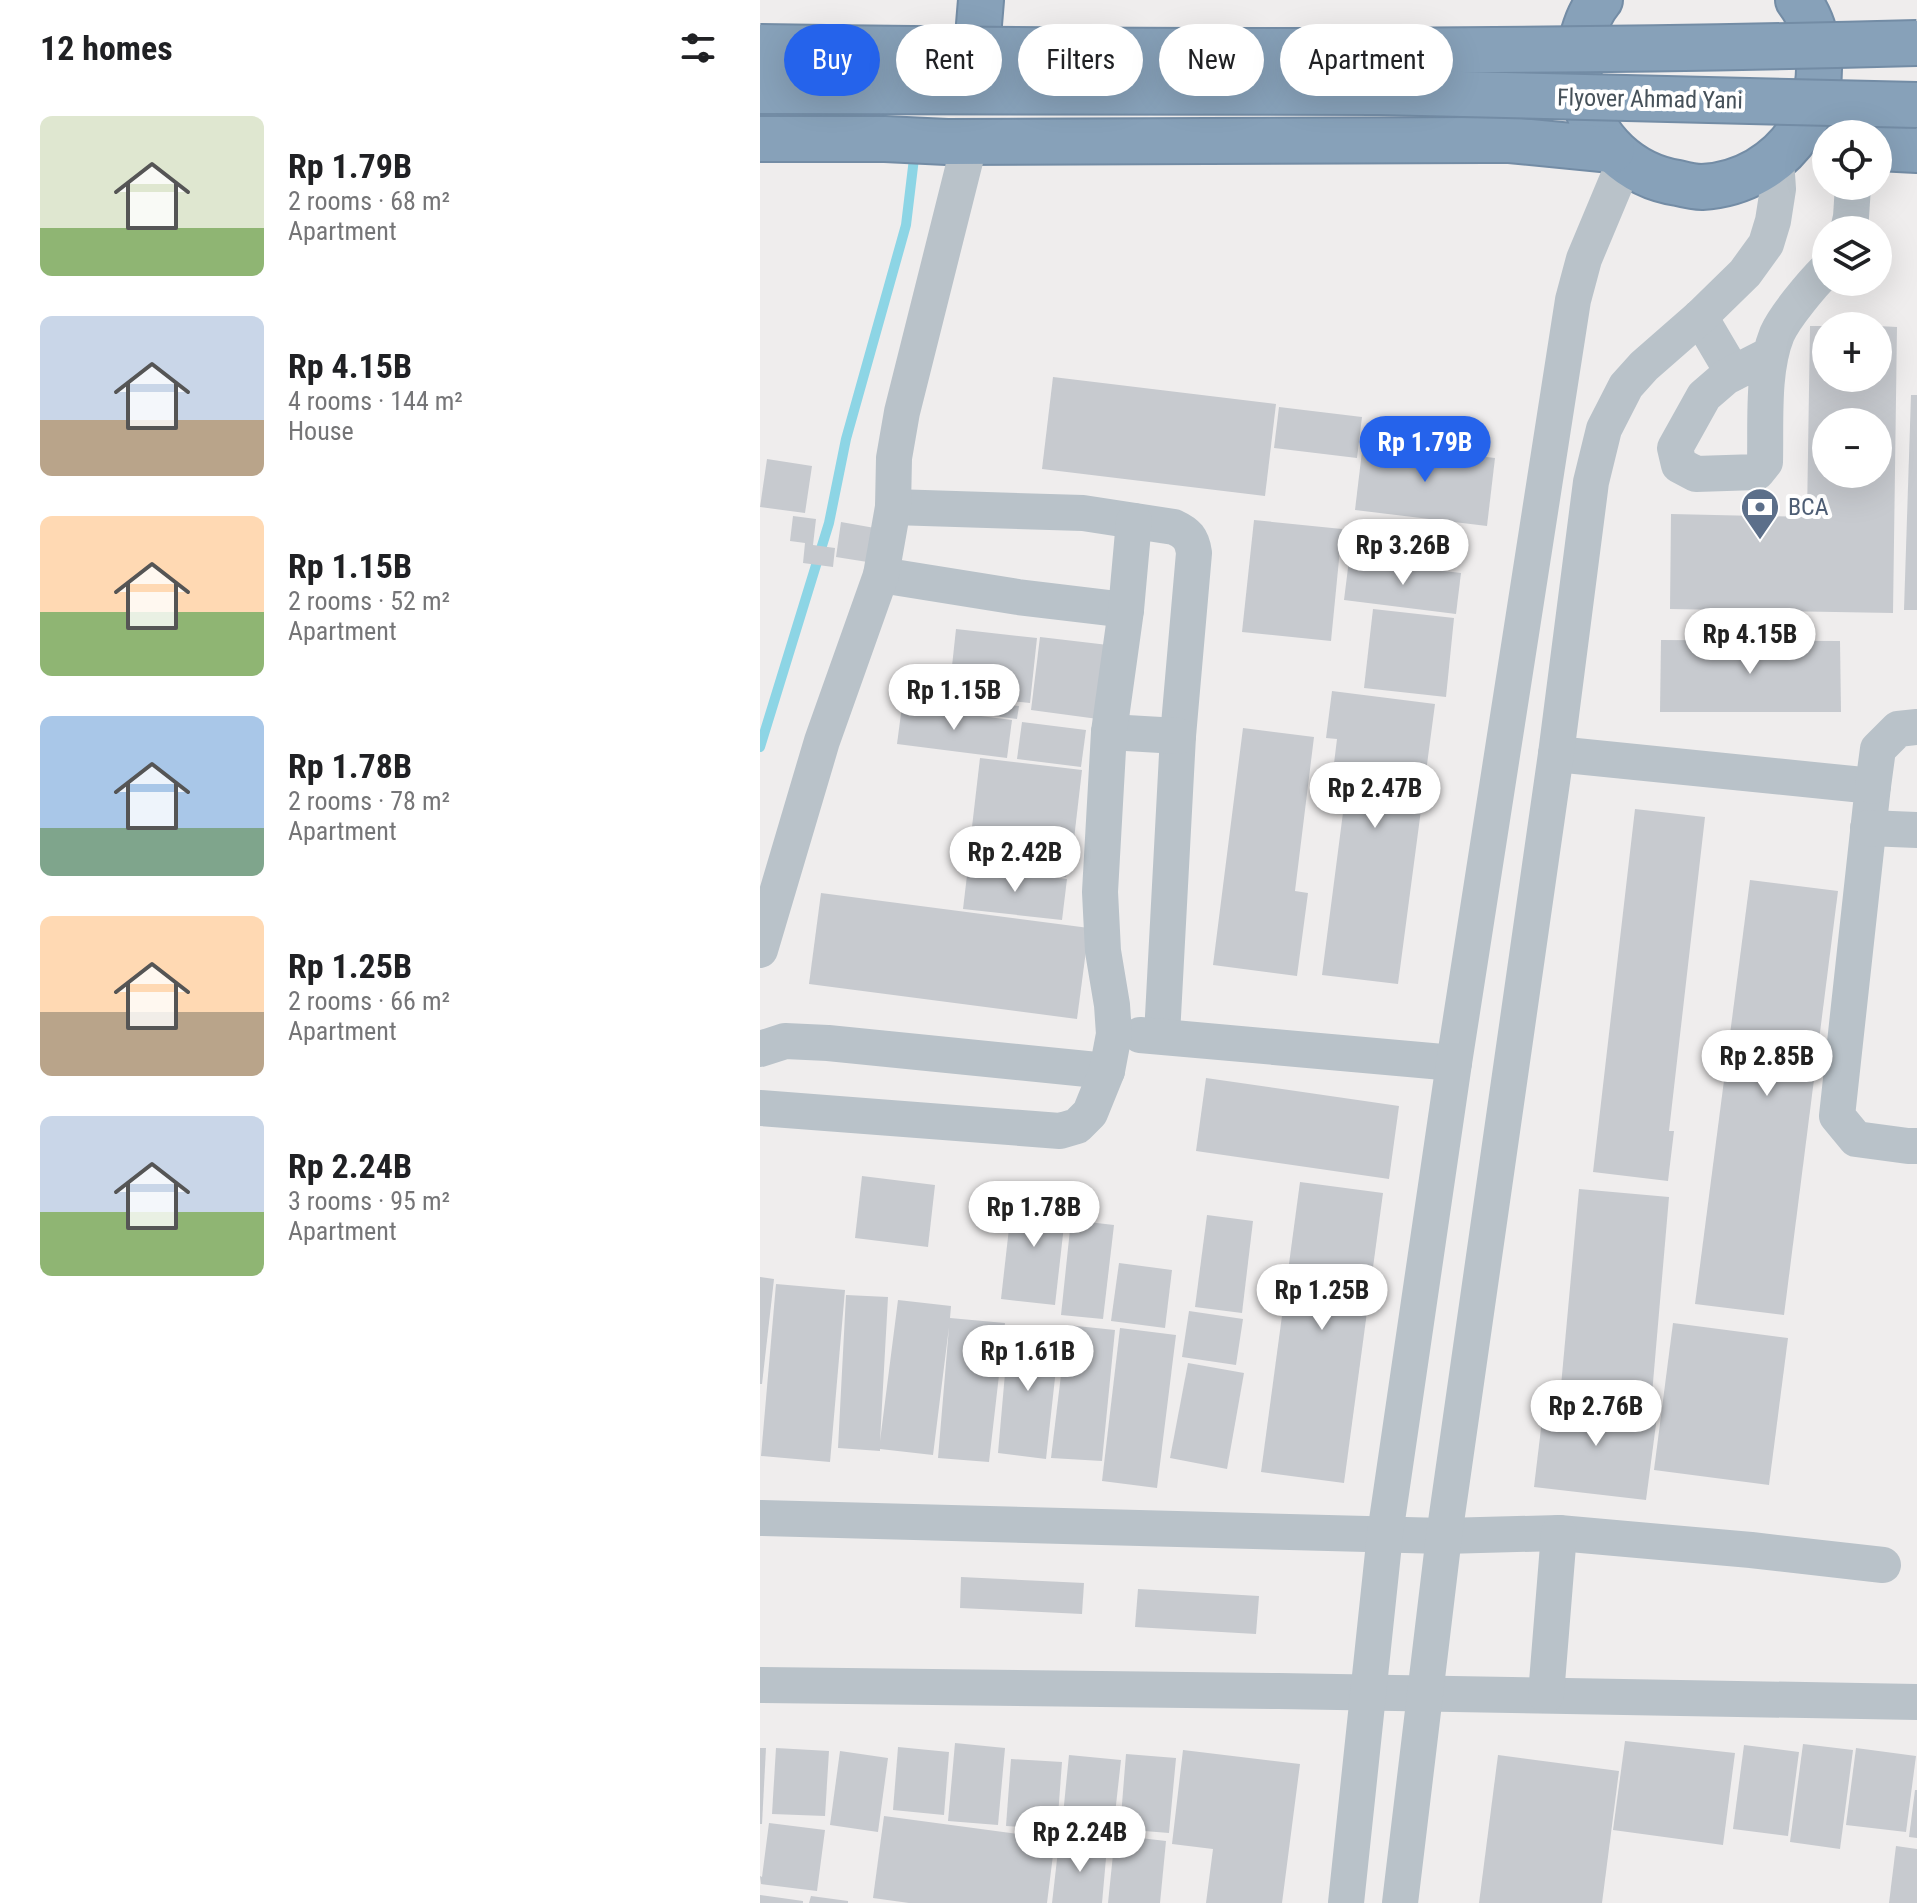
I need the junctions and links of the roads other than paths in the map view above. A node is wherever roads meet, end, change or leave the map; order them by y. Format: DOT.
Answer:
graph roads {
  1 [pos="1798,0"];
  2 [pos="979,16"];
  3 [pos="1591,17"];
  4 [pos="1917,43"];
  5 [pos="760,47"];
  6 [pos="760,91"];
  7 [pos="1917,105"];
  8 [pos="963,130"];
  9 [pos="760,139"];
  10 [pos="1800,142"];
  11 [pos="1892,149"];
  12 [pos="1917,150"];
  13 [pos="1618,155"];
  14 [pos="1812,288"];
  15 [pos="1700,317"];
  16 [pos="1771,354"];
  17 [pos="1733,373"];
  18 [pos="893,507"];
  19 [pos="1134,521"];
  20 [pos="881,575"];
  21 [pos="1126,610"];
  22 [pos="1917,727"];
  23 [pos="1109,732"];
  24 [pos="1178,736"];
  25 [pos="1556,754"];
  26 [pos="1873,786"];
  27 [pos="1868,828"];
  28 [pos="1917,830"];
  29 [pos="760,950"];
  30 [pos="1114,1034"];
  31 [pos="1162,1035"];
  32 [pos="760,1049"];
  33 [pos="1454,1063"];
  34 [pos="1107,1071"];
  35 [pos="760,1108"];
  36 [pos="1917,1146"];
  37 [pos="760,1518"];
  38 [pos="1559,1533"];
  39 [pos="1385,1534"];
  40 [pos="1444,1536"];
  41 [pos="1883,1565"];
  42 [pos="760,1685"];
  43 [pos="1369,1693"];
  44 [pos="1426,1695"];
  45 [pos="1546,1695"];
  46 [pos="1917,1702"];
  47 [pos="1346,1903"];
  48 [pos="1400,1903"];
  1 -- 10 [label="highway"];
  2 -- 8 [label="highway, bridge"];
  3 -- 13 [label="highway, bridge"];
  4 -- 5 [label="highway, Flyover Ahmad Yani, bridge"];
  6 -- 7 [label="highway, Flyover Ahmad Yani, bridge"];
  8 -- 9 [label="highway"];
  8 -- 13 [label="highway"];
  8 -- 18 [label="street"];
  10 -- 13 [label="highway"];
  10 -- 15 [label="street"];
  11 -- 12 [label="highway"];
  13 -- 33 [label="street"];
  14 -- 16 [label="street"];
  15 -- 17 [label="street"];
  15 -- 25 [label="street"];
  16 -- 17 [label="street"];
  16 -- 17 [label="street"];
  18 -- 19 [label="street"];
  18 -- 20 [label="street"];
  19 -- 21 [label="street"];
  19 -- 24 [label="street"];
  20 -- 21 [label="street"];
  20 -- 29 [label="street"];
  21 -- 23 [label="street"];
  22 -- 26 [label="street"];
  23 -- 24 [label="street"];
  23 -- 30 [label="street"];
  24 -- 31 [label="street"];
  25 -- 26 [label="street"];
  25 -- 40 [label="street"];
  26 -- 27 [label="street"];
  27 -- 28 [label="street"];
  27 -- 36 [label="street"];
  30 -- 31 [label="street"];
  30 -- 34 [label="street"];
  31 -- 33 [label="street"];
  32 -- 34 [label="street"];
  33 -- 39 [label="street"];
  34 -- 35 [label="street"];
  37 -- 39 [label="street"];
  38 -- 40 [label="street"];
  38 -- 41 [label="street"];
  38 -- 45 [label="street"];
  39 -- 40 [label="street"];
  39 -- 43 [label="street"];
  40 -- 44 [label="street"];
  42 -- 43 [label="street"];
  43 -- 44 [label="street"];
  43 -- 47 [label="street"];
  44 -- 45 [label="street"];
  44 -- 48 [label="street"];
  45 -- 46 [label="street"];
}
